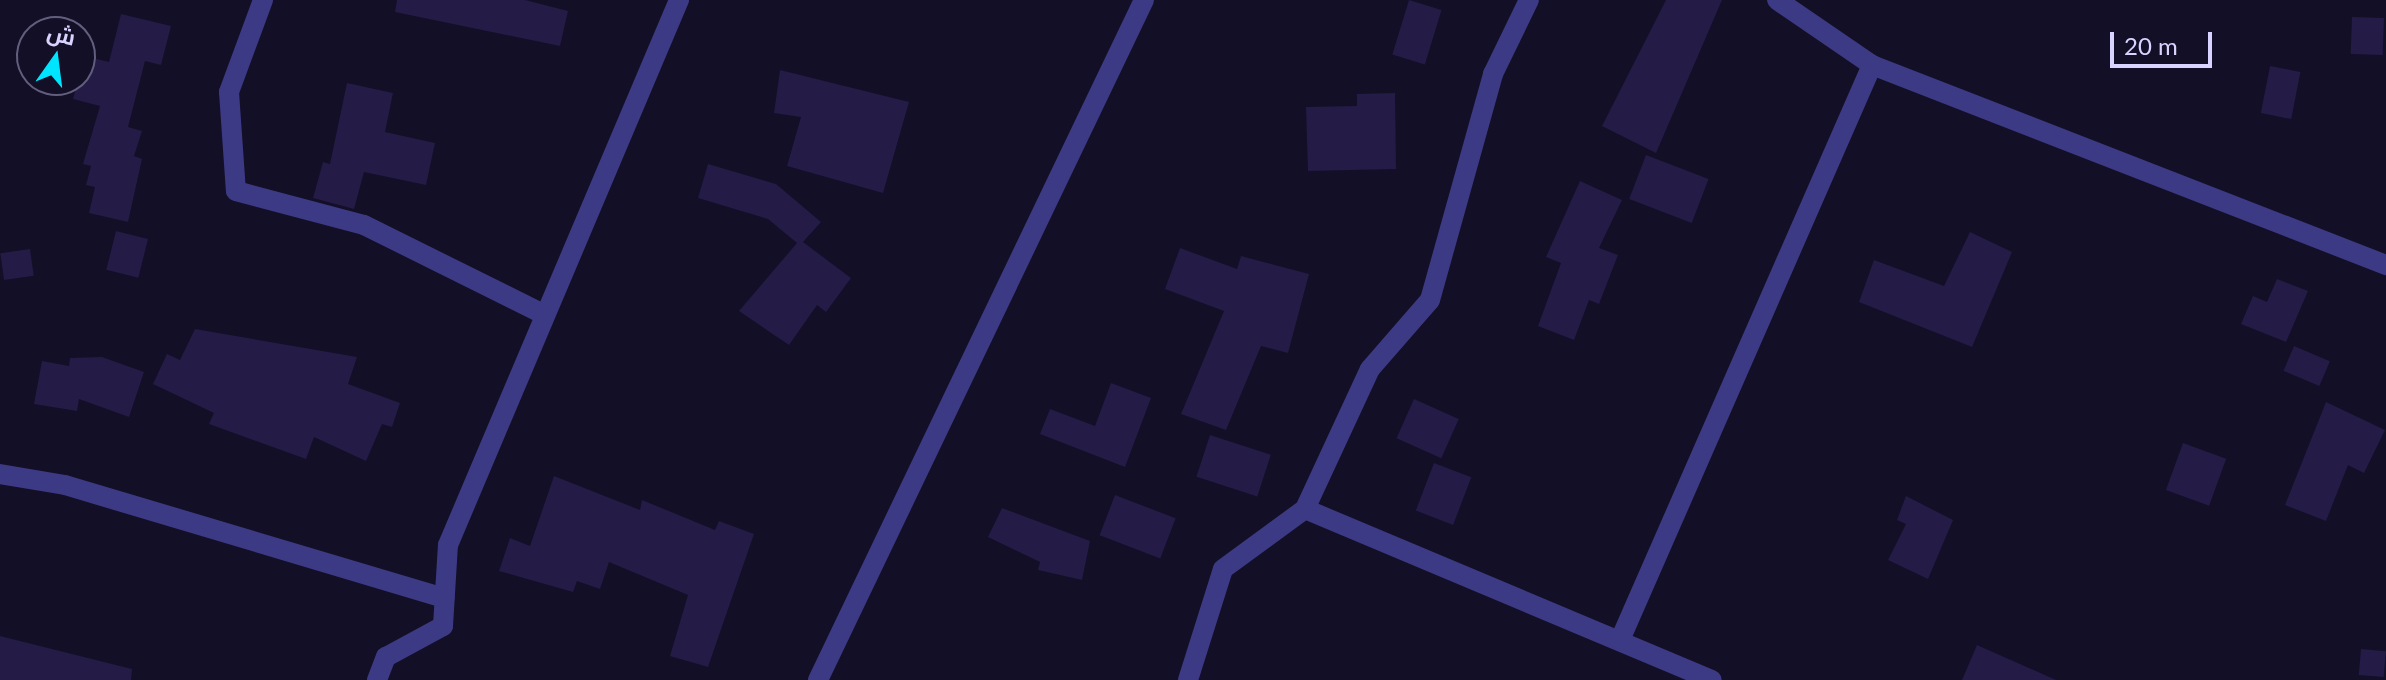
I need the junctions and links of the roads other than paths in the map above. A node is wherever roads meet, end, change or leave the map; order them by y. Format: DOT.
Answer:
graph roads {
  1 [pos="263,0"];
  2 [pos="679,0"];
  3 [pos="1144,0"];
  4 [pos="1529,0"];
  5 [pos="1777,0"];
  6 [pos="1872,65"];
  7 [pos="2386,265"];
  8 [pos="543,314"];
  9 [pos="0,474"];
  10 [pos="1305,509"];
  11 [pos="445,598"];
  12 [pos="1620,640"];
  13 [pos="377,680"];
  14 [pos="818,680"];
  15 [pos="1188,680"];
  16 [pos="1712,680"];
  1 -- 8 [label="street"];
  2 -- 8 [label="street"];
  3 -- 14 [label="street"];
  4 -- 10 [label="street"];
  5 -- 6 [label="street"];
  6 -- 7 [label="street"];
  6 -- 12 [label="street"];
  8 -- 11 [label="street"];
  9 -- 11 [label="street"];
  10 -- 12 [label="street"];
  10 -- 15 [label="street"];
  11 -- 13 [label="street"];
  12 -- 16 [label="street"];
}
